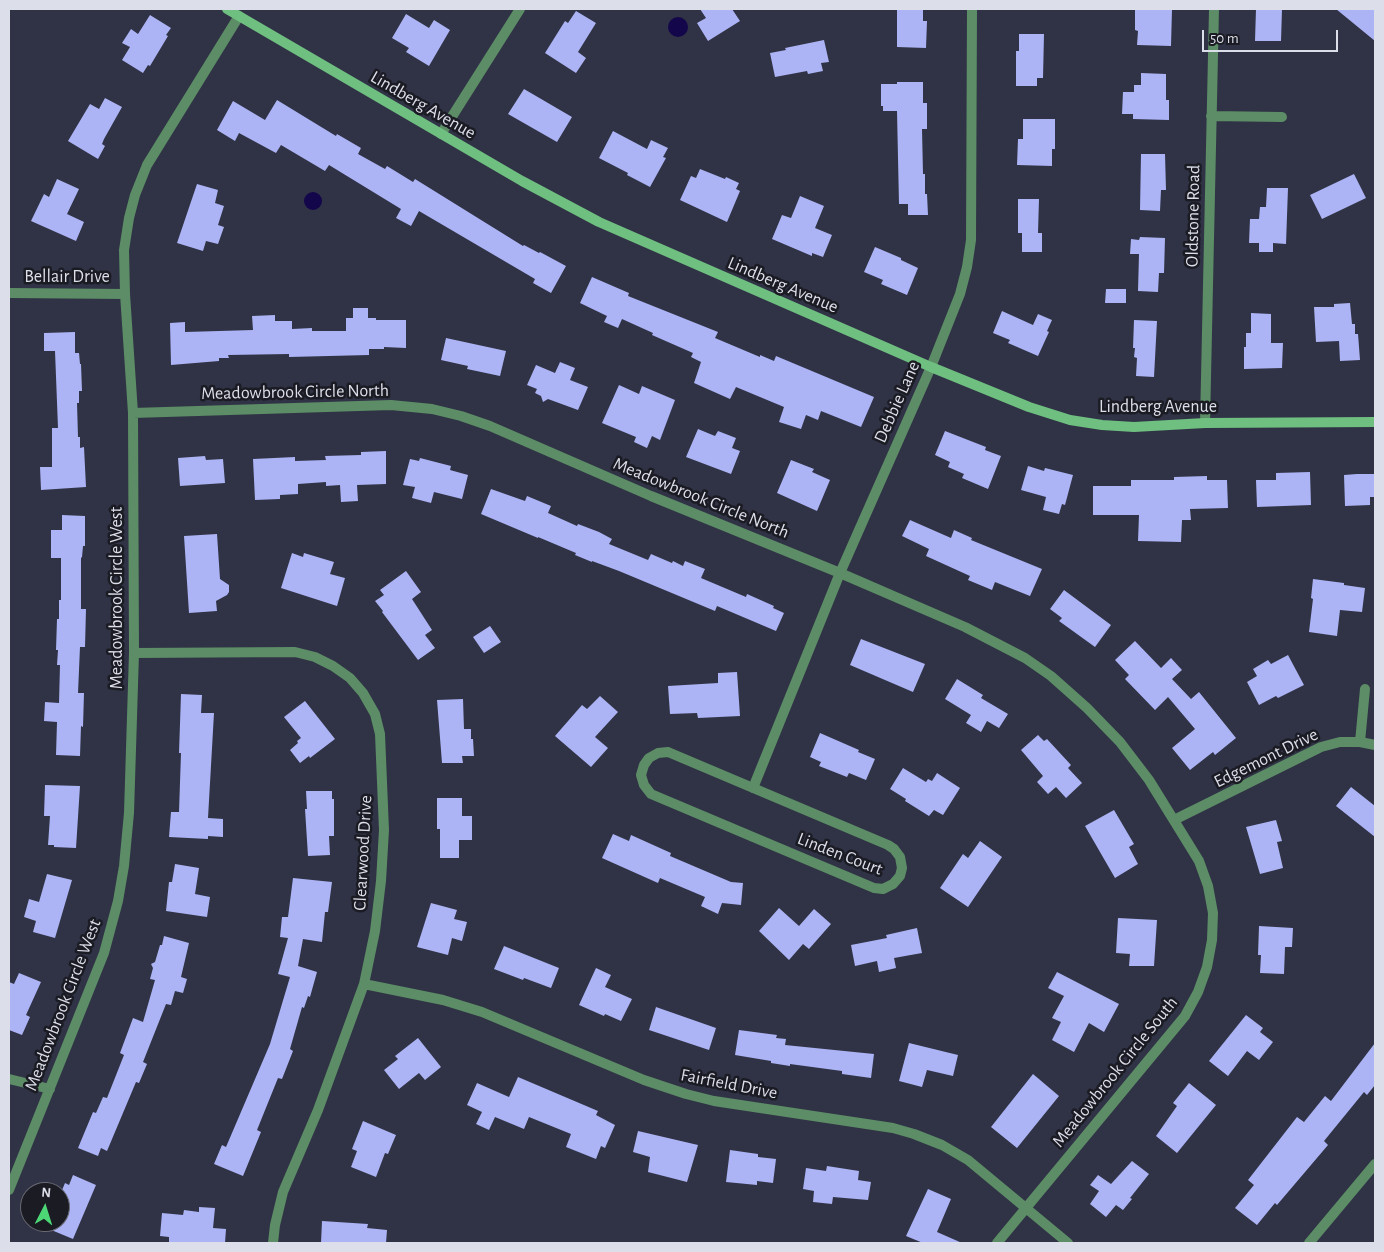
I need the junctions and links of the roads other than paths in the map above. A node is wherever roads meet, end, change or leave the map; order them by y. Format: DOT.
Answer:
graph roads {
  1 [pos="227,9"];
  2 [pos="520,9"];
  3 [pos="972,9"];
  4 [pos="1214,9"];
  5 [pos="238,16"];
  6 [pos="1211,116"];
  7 [pos="1282,117"];
  8 [pos="441,134"];
  9 [pos="9,293"];
  10 [pos="125,294"];
  11 [pos="931,367"];
  12 [pos="133,413"];
  13 [pos="1375,422"];
  14 [pos="1205,423"];
  15 [pos="840,573"];
  16 [pos="134,653"];
  17 [pos="1365,689"];
  18 [pos="1360,742"];
  19 [pos="1375,744"];
  20 [pos="752,788"];
  21 [pos="1174,820"];
  22 [pos="364,984"];
  23 [pos="9,1079"];
  24 [pos="50,1089"];
  25 [pos="1375,1164"];
  26 [pos="9,1190"];
  27 [pos="1026,1208"];
  28 [pos="273,1243"];
  29 [pos="997,1243"];
  30 [pos="1068,1243"];
  31 [pos="1309,1243"];
  1 -- 5 [label="street, Lindberg Avenue"];
  2 -- 8 [label="street"];
  3 -- 11 [label="street, Debbie Lane"];
  4 -- 6 [label="street, Oldstone Road"];
  5 -- 8 [label="street, Lindberg Avenue"];
  5 -- 10 [label="street, Meadowbrook Circle West"];
  6 -- 7 [label="street"];
  6 -- 14 [label="street, Oldstone Road"];
  8 -- 11 [label="street, Lindberg Avenue"];
  9 -- 10 [label="street, Bellair Drive"];
  10 -- 12 [label="street, Meadowbrook Circle West"];
  11 -- 14 [label="street, Lindberg Avenue"];
  11 -- 15 [label="street, Debbie Lane"];
  12 -- 15 [label="street, Meadowbrook Circle North"];
  12 -- 16 [label="street, Meadowbrook Circle West"];
  13 -- 14 [label="street, Lindberg Avenue"];
  15 -- 20 [label="street, Debbie Lane"];
  15 -- 21 [label="street, Meadowbrook Circle North"];
  16 -- 22 [label="street, Clearwood Drive"];
  16 -- 24 [label="street, Meadowbrook Circle West"];
  17 -- 18 [label="street"];
  18 -- 19 [label="street, Edgemont Drive"];
  18 -- 21 [label="street, Edgemont Drive"];
  20 -- 20 [label="street, Linden Court"];
  21 -- 27 [label="street, Meadowbrook Circle South"];
  22 -- 27 [label="street, Fairfield Drive"];
  22 -- 28 [label="street, Clearwood Drive"];
  23 -- 24 [label="street"];
  24 -- 26 [label="street, Meadowbrook Circle West"];
  25 -- 31 [label="street"];
  27 -- 29 [label="street, Meadowbrook Circle South"];
  27 -- 30 [label="street, Fairfield Drive"];
}
